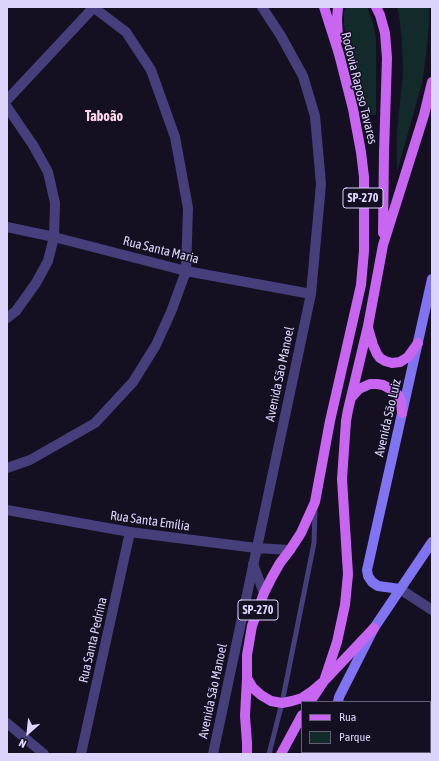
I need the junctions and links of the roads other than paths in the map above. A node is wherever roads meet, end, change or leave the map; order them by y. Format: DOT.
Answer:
graph roads {
  1 [pos="94,7"];
  2 [pos="262,7"];
  3 [pos="324,7"];
  4 [pos="338,7"];
  5 [pos="376,7"];
  6 [pos="339,54"];
  7 [pos="432,82"];
  8 [pos="7,100"];
  9 [pos="7,107"];
  10 [pos="7,227"];
  11 [pos="54,237"];
  12 [pos="383,245"];
  13 [pos="186,270"];
  14 [pos="432,279"];
  15 [pos="311,294"];
  16 [pos="428,316"];
  17 [pos="7,318"];
  18 [pos="368,326"];
  19 [pos="418,344"];
  20 [pos="351,398"];
  21 [pos="402,413"];
  22 [pos="8,466"];
  23 [pos="315,502"];
  24 [pos="7,510"];
  25 [pos="130,532"];
  26 [pos="432,542"];
  27 [pos="256,548"];
  28 [pos="290,550"];
  29 [pos="253,564"];
  30 [pos="400,589"];
  31 [pos="264,593"];
  32 [pos="432,610"];
  33 [pos="374,628"];
  34 [pos="247,678"];
  35 [pos="324,681"];
  36 [pos="311,701"];
  37 [pos="338,701"];
  38 [pos="282,703"];
  39 [pos="301,717"];
  40 [pos="7,723"];
  41 [pos="44,754"];
  42 [pos="81,754"];
  43 [pos="214,754"];
  44 [pos="247,754"];
  45 [pos="269,754"];
  46 [pos="281,754"];
  1 -- 8 [label="street"];
  1 -- 13 [label="street"];
  2 -- 15 [label="street, Avenida São Manoel"];
  3 -- 6 [label="main road, Rodovia Raposo Tavares / SP-270"];
  4 -- 6 [label="main road"];
  5 -- 12 [label="main road"];
  6 -- 23 [label="main road, Rodovia Raposo Tavares / SP-270"];
  7 -- 12 [label="main road, SP-270"];
  9 -- 11 [label="street"];
  10 -- 11 [label="street, Rua Santa Maria"];
  11 -- 13 [label="street, Rua Santa Maria"];
  11 -- 17 [label="street"];
  12 -- 18 [label="main road, SP-270"];
  13 -- 15 [label="street, Rua Santa Maria"];
  13 -- 22 [label="street"];
  14 -- 16 [label="main road, Avenida São Luiz"];
  15 -- 27 [label="street, Avenida São Manoel"];
  16 -- 19 [label="main road, Avenida São Luiz"];
  18 -- 19 [label="main road"];
  18 -- 20 [label="main road, SP-270"];
  19 -- 21 [label="main road, Avenida São Luiz"];
  20 -- 21 [label="main road"];
  20 -- 35 [label="main road, SP-270"];
  21 -- 30 [label="main road, Avenida São Luiz"];
  23 -- 28 [label="main road, SP-270"];
  23 -- 38 [label="lane, SP-270"];
  24 -- 25 [label="street, Rua Santa Emília"];
  25 -- 27 [label="street, Rua Santa Emília"];
  25 -- 42 [label="street, Rua Santa Pedrina"];
  26 -- 30 [label="main road"];
  27 -- 28 [label="street, Rua Santa Emília"];
  27 -- 29 [label="street, Avenida São Manoel"];
  28 -- 31 [label="main road, SP-270"];
  29 -- 31 [label="street"];
  29 -- 43 [label="street, Avenida São Manoel"];
  30 -- 32 [label="street"];
  30 -- 33 [label="main road"];
  31 -- 34 [label="main road, SP-270"];
  33 -- 35 [label="main road"];
  33 -- 37 [label="main road"];
  34 -- 38 [label="main road"];
  34 -- 44 [label="main road, SP-270"];
  35 -- 36 [label="main road, SP-270"];
  35 -- 38 [label="main road"];
  38 -- 45 [label="lane, SP-270"];
  39 -- 46 [label="main road"];
  40 -- 41 [label="street"];
}
